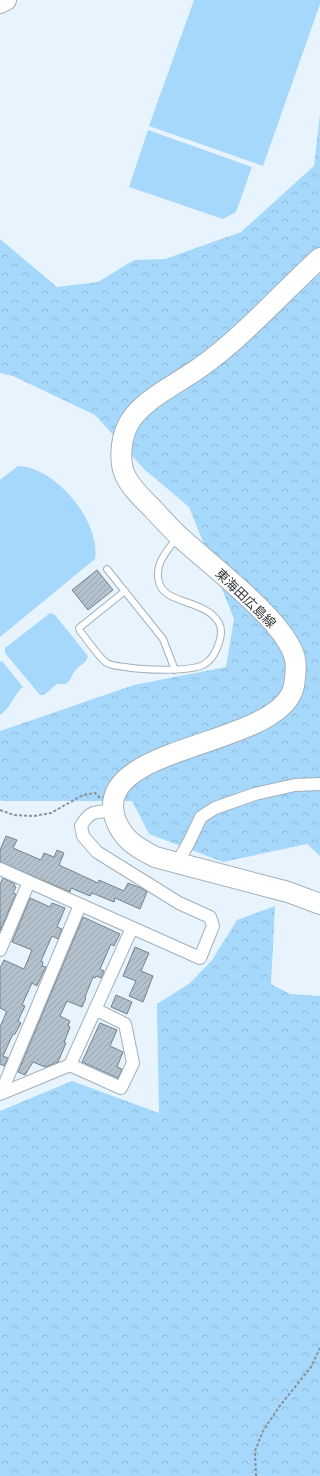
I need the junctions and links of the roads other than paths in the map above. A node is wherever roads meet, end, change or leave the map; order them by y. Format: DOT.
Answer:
graph roads {
  1 [pos="6,0"];
  2 [pos="0,3"];
  3 [pos="320,258"];
  4 [pos="179,536"];
  5 [pos="107,569"];
  6 [pos="125,591"];
  7 [pos="175,670"];
  8 [pos="320,784"];
  9 [pos="113,811"];
  10 [pos="177,863"];
  11 [pos="0,869"];
  12 [pos="29,882"];
  13 [pos="320,904"];
  14 [pos="80,905"];
  15 [pos="132,928"];
  16 [pos="0,950"];
  17 [pos="95,1009"];
  18 [pos="70,1065"];
  19 [pos="0,1094"];
  1 -- 2 [label="main road"];
  3 -- 4 [label="main road, 東海田広島線"];
  4 -- 7 [label="lane"];
  4 -- 9 [label="main road, 東海田広島線"];
  5 -- 6 [label="lane"];
  6 -- 7 [label="lane"];
  6 -- 7 [label="lane"];
  8 -- 10 [label="street"];
  9 -- 10 [label="main road"];
  9 -- 15 [label="street"];
  10 -- 13 [label="main road"];
  11 -- 12 [label="street"];
  12 -- 14 [label="street"];
  12 -- 16 [label="street"];
  14 -- 15 [label="street"];
  14 -- 19 [label="street"];
  15 -- 17 [label="street"];
  17 -- 18 [label="street"];
  17 -- 18 [label="street"];
  18 -- 19 [label="street"];
}
